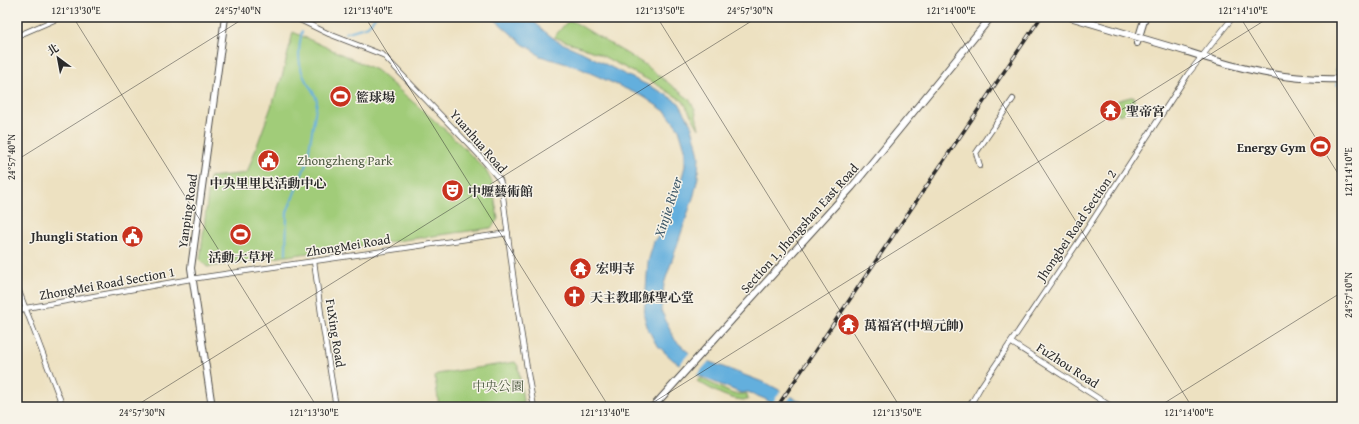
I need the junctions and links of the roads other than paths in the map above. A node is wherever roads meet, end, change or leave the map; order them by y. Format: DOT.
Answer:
graph roads {
  1 [pos="61,17"];
  2 [pos="225,17"];
  3 [pos="294,17"];
  4 [pos="992,17"];
  5 [pos="1070,17"];
  6 [pos="1145,17"];
  7 [pos="1233,17"];
  8 [pos="17,36"];
  9 [pos="1137,43"];
  10 [pos="1203,57"];
  11 [pos="1341,79"];
  12 [pos="1013,99"];
  13 [pos="980,166"];
  14 [pos="508,233"];
  15 [pos="314,261"];
  16 [pos="191,279"];
  17 [pos="17,286"];
  18 [pos="26,308"];
  19 [pos="17,312"];
  20 [pos="1012,343"];
  21 [pos="63,407"];
  22 [pos="212,407"];
  23 [pos="336,407"];
  24 [pos="534,407"];
  25 [pos="653,407"];
  26 [pos="969,407"];
  27 [pos="1112,407"];
  1 -- 8 [label="street"];
  2 -- 16 [label="main road, Yanping Road"];
  3 -- 14 [label="street, Yuanhua Road"];
  4 -- 25 [label="main road, Section 1, Jhongshan East Road"];
  5 -- 10 [label="main road, bridge"];
  6 -- 9 [label="main road"];
  7 -- 10 [label="street, Jhongbei Road Section 2"];
  10 -- 11 [label="main road"];
  10 -- 20 [label="street, Jhongbei Road Section 2"];
  12 -- 13 [label="street"];
  14 -- 15 [label="street, ZhongMei Road"];
  14 -- 24 [label="street, Yuanhua Road"];
  15 -- 16 [label="street, ZhongMei Road"];
  15 -- 23 [label="street, FuXing Road"];
  16 -- 18 [label="street, ZhongMei Road Section 1"];
  16 -- 22 [label="main road, Yanping Road"];
  17 -- 18 [label="street"];
  18 -- 19 [label="street, ZhongMei Road Section 1"];
  18 -- 21 [label="street"];
  20 -- 26 [label="street, Jhongbei Road Section 2"];
  20 -- 27 [label="street, FuZhou Road"];
}
